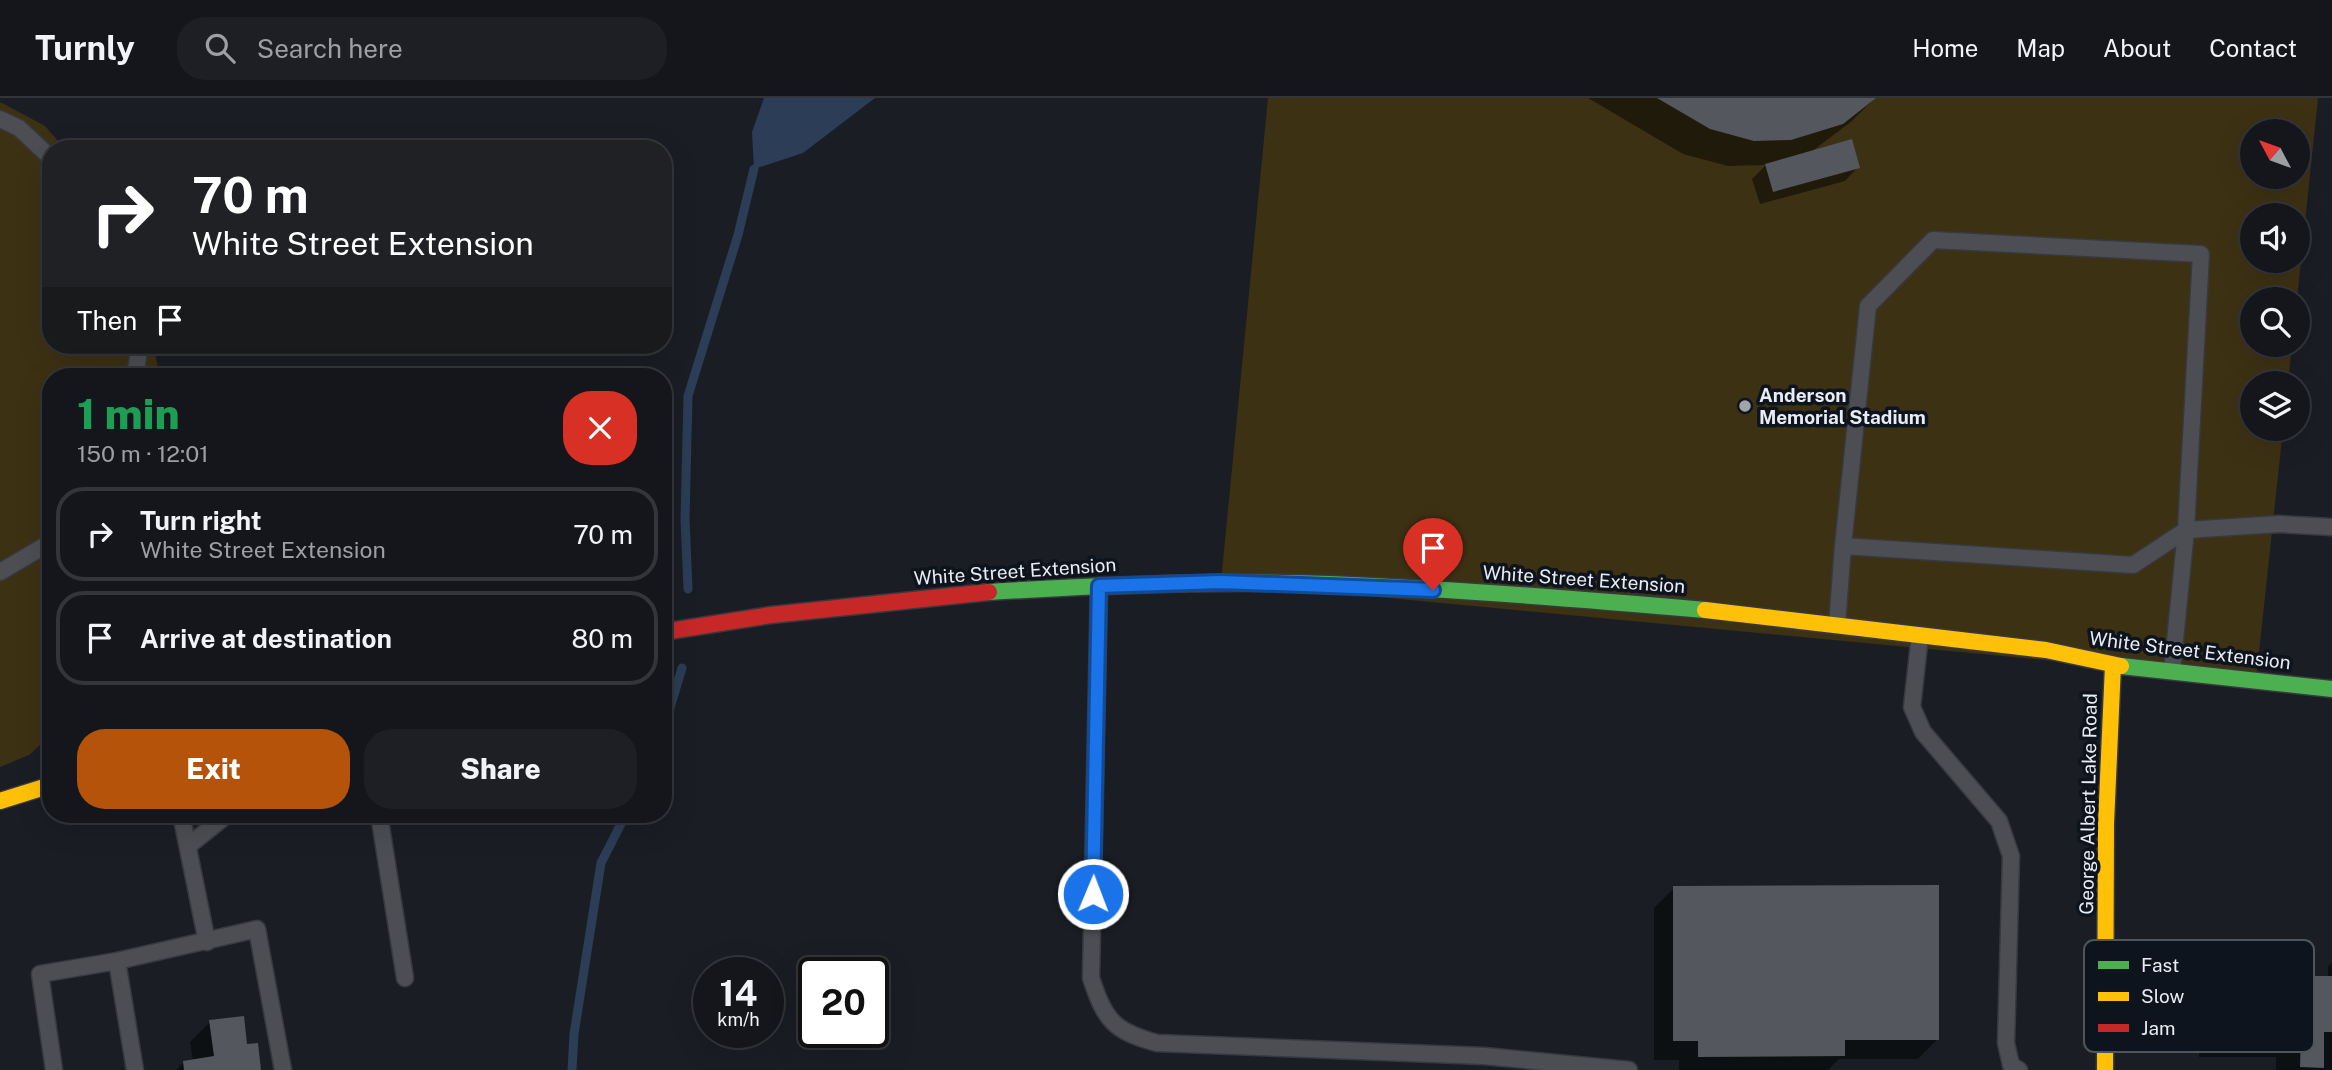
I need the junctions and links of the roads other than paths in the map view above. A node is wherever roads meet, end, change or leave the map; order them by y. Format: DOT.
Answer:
graph roads {
  1 [pos="0,119"];
  2 [pos="42,150"];
  3 [pos="2332,527"];
  4 [pos="2186,530"];
  5 [pos="42,546"];
  6 [pos="1843,546"];
  7 [pos="0,572"];
  8 [pos="1099,586"];
  9 [pos="1837,625"];
  10 [pos="672,631"];
  11 [pos="1920,635"];
  12 [pos="2113,665"];
  13 [pos="2172,671"];
  14 [pos="2332,689"];
  15 [pos="42,788"];
  16 [pos="0,802"];
  17 [pos="183,823"];
  18 [pos="217,823"];
  19 [pos="380,823"];
  20 [pos="188,846"];
  21 [pos="2106,940"];
  22 [pos="207,942"];
  23 [pos="117,961"];
  24 [pos="405,978"];
  25 [pos="2105,1052"];
  26 [pos="2013,1068"];
  27 [pos="54,1070"];
  28 [pos="135,1070"];
  29 [pos="283,1070"];
  30 [pos="1629,1070"];
  31 [pos="2105,1070"];
  1 -- 2 [label="lane"];
  3 -- 4 [label="lane"];
  4 -- 6 [label="lane"];
  4 -- 6 [label="lane"];
  4 -- 13 [label="lane"];
  5 -- 7 [label="lane"];
  6 -- 9 [label="lane"];
  8 -- 9 [label="street, White Street Extension"];
  8 -- 10 [label="street, White Street Extension"];
  8 -- 30 [label="lane"];
  9 -- 11 [label="street, White Street Extension"];
  11 -- 12 [label="street, White Street Extension"];
  11 -- 26 [label="lane"];
  12 -- 13 [label="street, White Street Extension"];
  12 -- 21 [label="street, George Albert Lake Road"];
  13 -- 14 [label="street, White Street Extension"];
  15 -- 16 [label="street"];
  17 -- 20 [label="lane"];
  18 -- 20 [label="lane"];
  19 -- 24 [label="lane"];
  20 -- 22 [label="lane"];
  22 -- 23 [label="lane"];
  22 -- 29 [label="lane"];
  23 -- 27 [label="lane"];
  23 -- 28 [label="lane"];
  25 -- 31 [label="street, George Albert Lake Road"];
}
